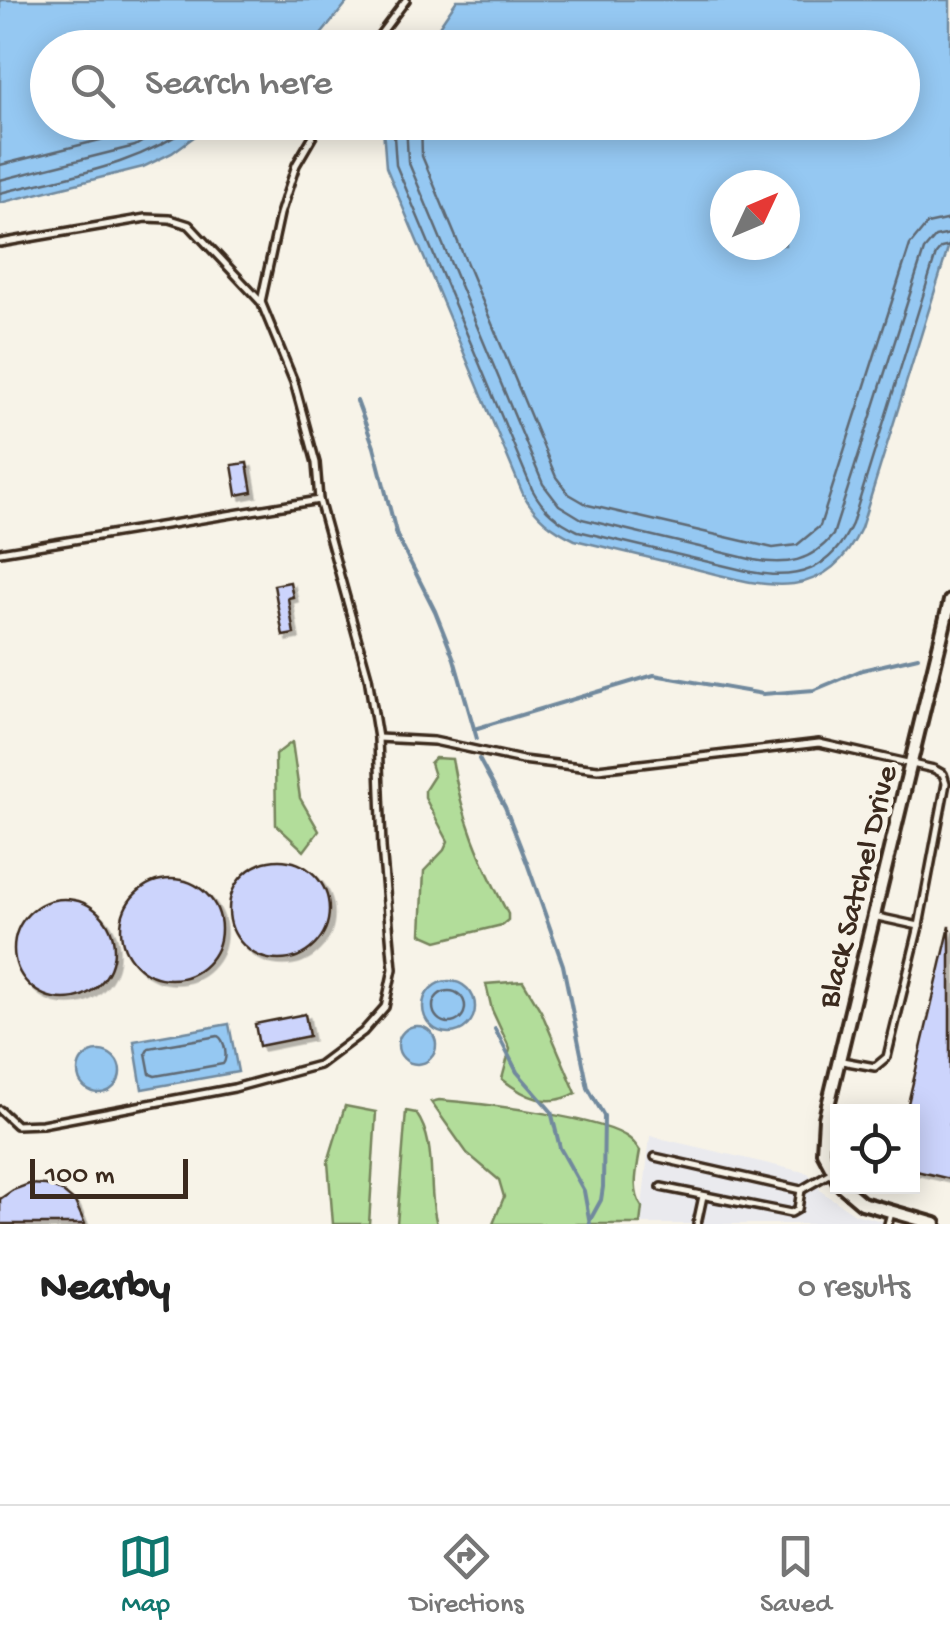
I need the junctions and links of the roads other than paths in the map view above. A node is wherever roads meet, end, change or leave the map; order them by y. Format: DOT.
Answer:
graph roads {
  1 [pos="406,0"];
  2 [pos="384,30"];
  3 [pos="311,140"];
  4 [pos="0,243"];
  5 [pos="261,302"];
  6 [pos="319,500"];
  7 [pos="0,552"];
  8 [pos="950,601"];
  9 [pos="378,738"];
  10 [pos="911,762"];
  11 [pos="874,916"];
  12 [pos="919,926"];
  13 [pos="839,1061"];
  14 [pos="0,1110"];
  15 [pos="655,1157"];
  16 [pos="830,1166"];
  17 [pos="830,1182"];
  18 [pos="662,1187"];
  19 [pos="802,1190"];
  20 [pos="852,1194"];
  21 [pos="703,1196"];
  22 [pos="889,1218"];
  23 [pos="697,1224"];
  24 [pos="934,1224"];
  1 -- 2 [label="lane"];
  3 -- 5 [label="lane"];
  4 -- 5 [label="lane"];
  5 -- 6 [label="lane"];
  6 -- 7 [label="lane"];
  6 -- 9 [label="lane"];
  8 -- 10 [label="street, Black Satchel Drive"];
  9 -- 10 [label="lane"];
  9 -- 14 [label="lane"];
  10 -- 11 [label="street, Black Satchel Drive"];
  10 -- 12 [label="lane"];
  11 -- 12 [label="lane"];
  11 -- 13 [label="street, Black Satchel Drive"];
  12 -- 13 [label="lane"];
  13 -- 16 [label="street, Black Satchel Drive"];
  15 -- 19 [label="lane"];
  17 -- 19 [label="lane"];
  18 -- 21 [label="lane"];
  19 -- 21 [label="lane"];
  20 -- 22 [label="street"];
  21 -- 23 [label="lane"];
  22 -- 24 [label="street"];
}
